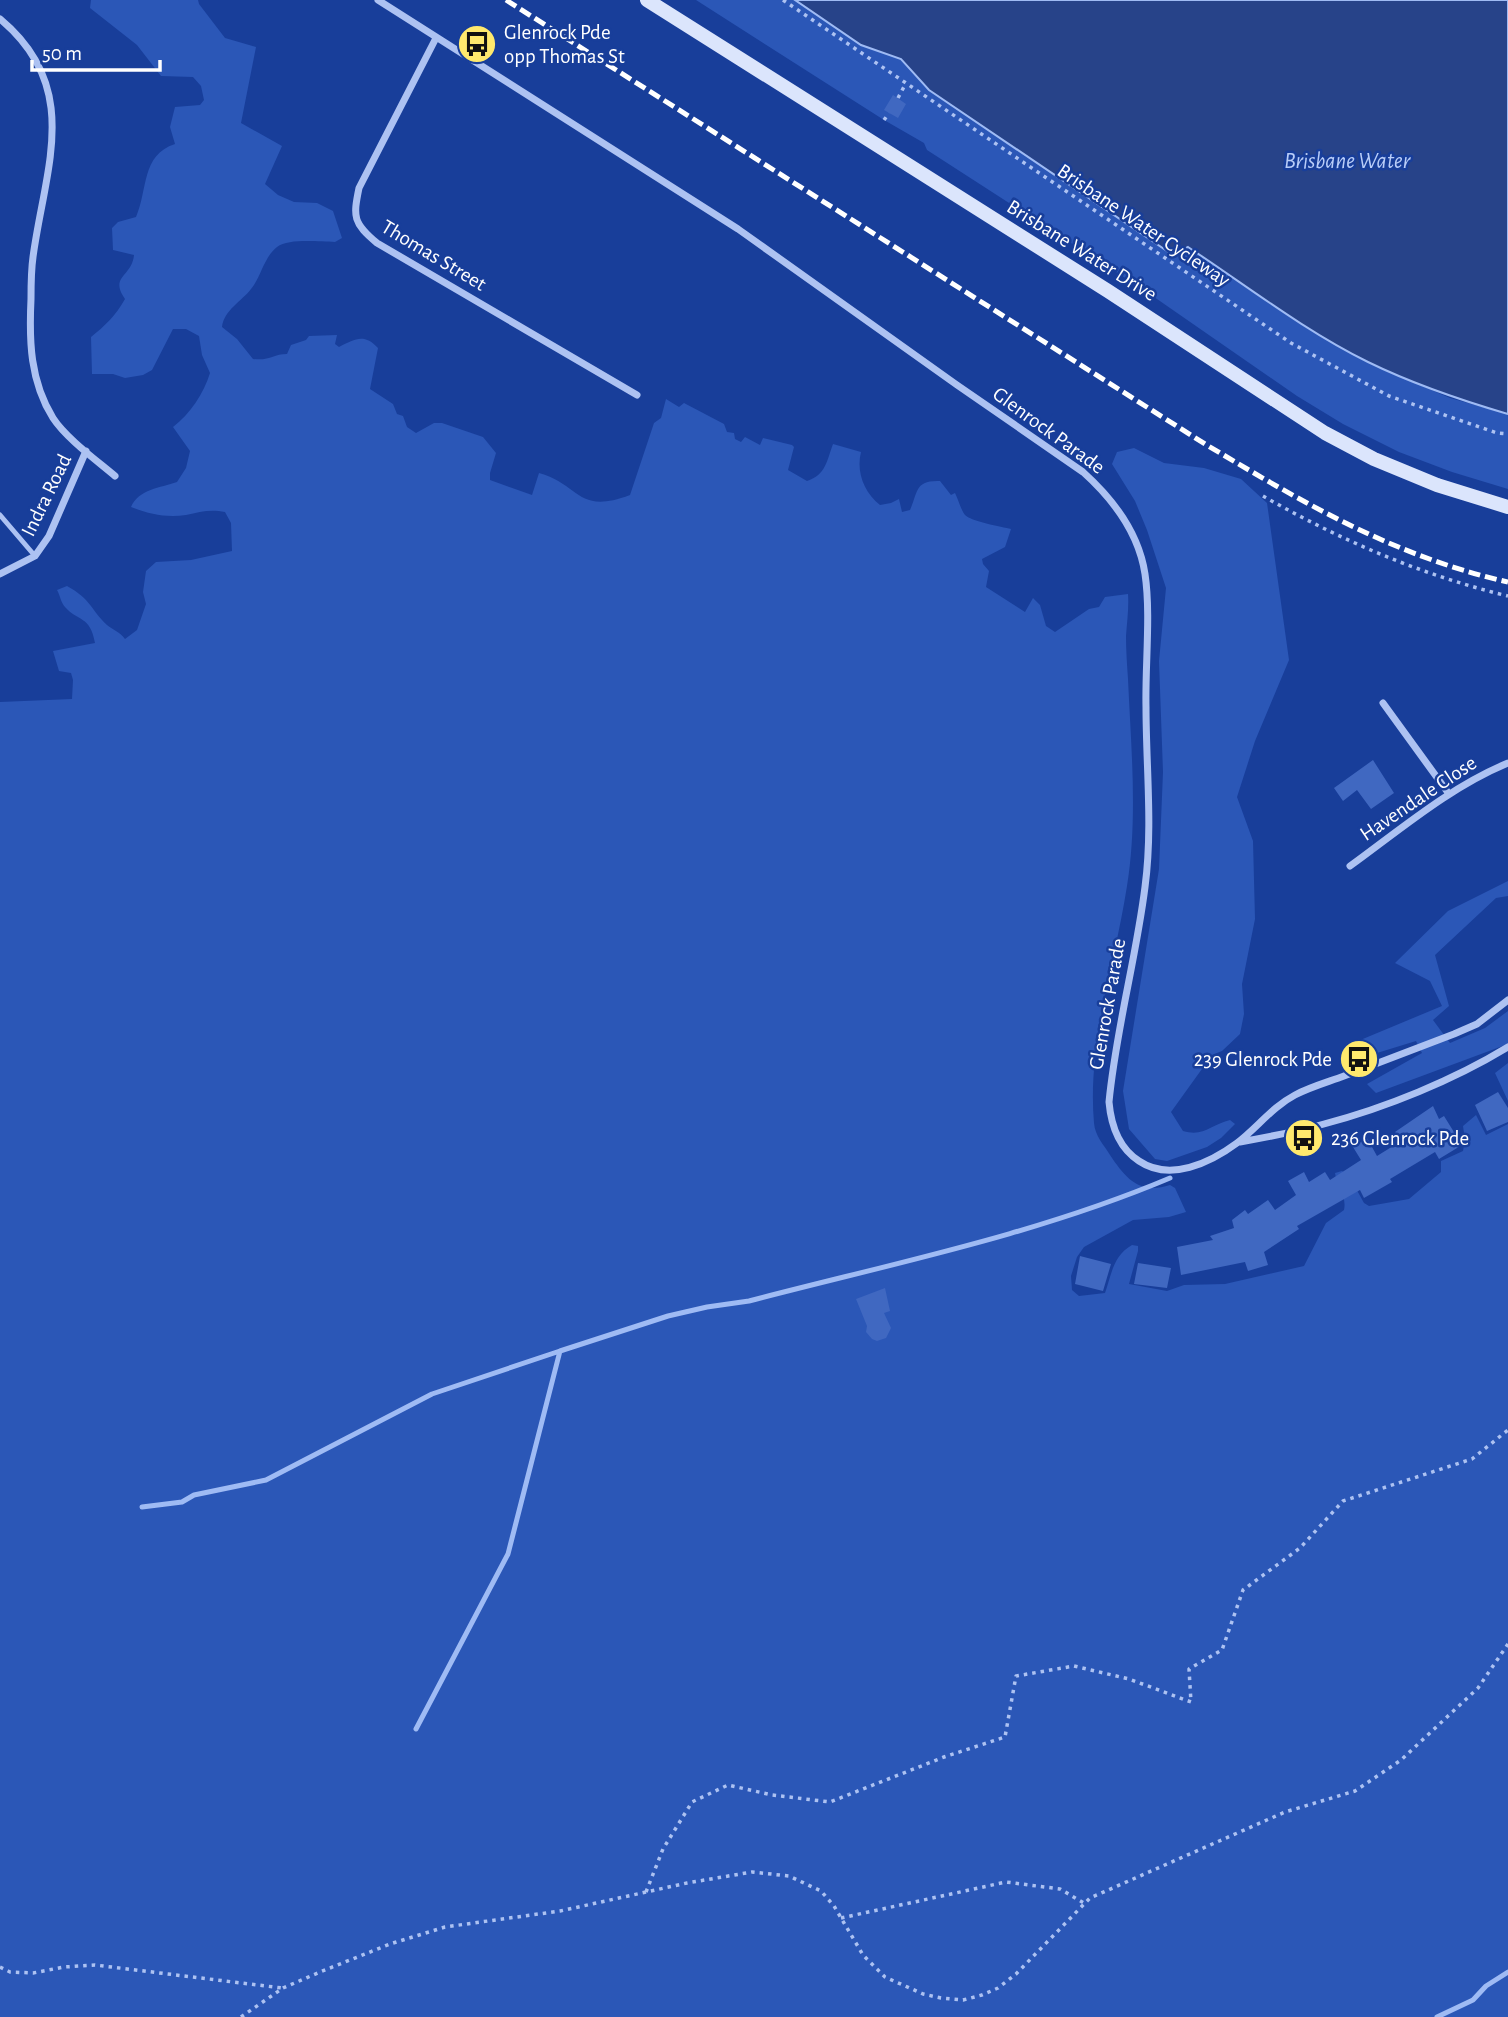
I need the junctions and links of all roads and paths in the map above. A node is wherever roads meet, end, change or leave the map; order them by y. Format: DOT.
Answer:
graph roads {
  1 [pos="378,0"];
  2 [pos="647,0"];
  3 [pos="783,0"];
  4 [pos="0,19"];
  5 [pos="436,38"];
  6 [pos="906,83"];
  7 [pos="898,99"];
  8 [pos="889,113"];
  9 [pos="884,120"];
  10 [pos="636,395"];
  11 [pos="1508,435"];
  12 [pos="86,451"];
  13 [pos="115,475"];
  14 [pos="1263,496"];
  15 [pos="1508,507"];
  16 [pos="0,515"];
  17 [pos="35,555"];
  18 [pos="0,574"];
  19 [pos="1508,596"];
  20 [pos="1383,703"];
  21 [pos="1508,763"];
  22 [pos="1449,794"];
  23 [pos="1350,866"];
  24 [pos="1508,1000"];
  25 [pos="1508,1047"];
  26 [pos="1237,1143"];
  27 [pos="1508,1430"];
  28 [pos="1508,1644"];
  29 [pos="646,1892"];
  30 [pos="1084,1903"];
  31 [pos="841,1918"];
  32 [pos="0,1968"];
  33 [pos="284,1988"];
  34 [pos="241,2017"];
  1 -- 5 [label="street, Glenrock Parade"];
  2 -- 15 [label="main road, Brisbane Water Drive"];
  3 -- 6 [label="path, Brisbane Water Cycleway"];
  4 -- 12 [label="street"];
  5 -- 10 [label="street, Thomas Street"];
  5 -- 26 [label="street, Glenrock Parade"];
  6 -- 7 [label="path"];
  6 -- 11 [label="path, Brisbane Water Cycleway"];
  8 -- 9 [label="path"];
  12 -- 13 [label="street"];
  12 -- 17 [label="street, Indra Road"];
  14 -- 19 [label="path"];
  16 -- 17 [label="lane"];
  17 -- 18 [label="street, Indra Road"];
  20 -- 22 [label="street"];
  21 -- 22 [label="street, Havendale Close"];
  22 -- 23 [label="street, Havendale Close"];
  24 -- 26 [label="street, Glenrock Parade"];
  25 -- 26 [label="street, Glenrock Parade"];
  27 -- 29 [label="path"];
  28 -- 30 [label="path"];
  29 -- 31 [label="path"];
  29 -- 33 [label="path"];
  30 -- 31 [label="path"];
  30 -- 31 [label="path"];
  32 -- 33 [label="path"];
  33 -- 34 [label="path"];
}
